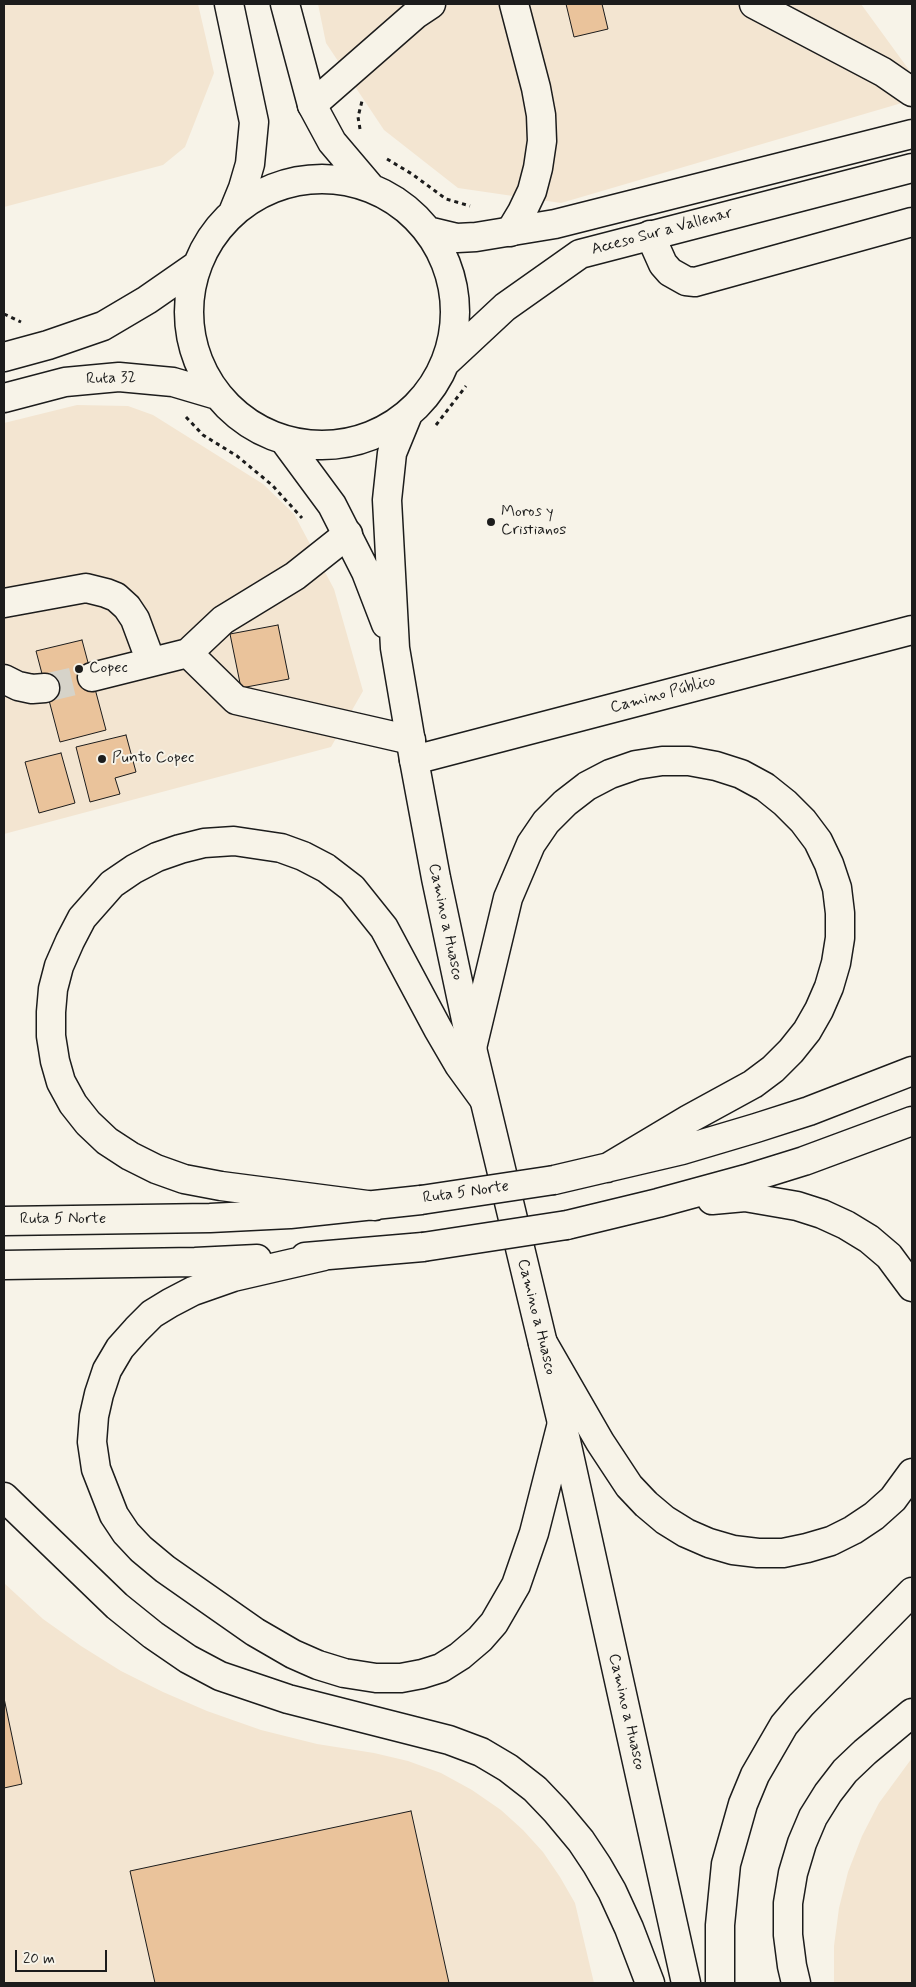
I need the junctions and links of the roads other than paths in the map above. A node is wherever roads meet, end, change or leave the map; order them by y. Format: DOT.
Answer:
graph roads {
  1 [pos="230,4"];
  2 [pos="285,4"];
  3 [pos="431,4"];
  4 [pos="514,4"];
  5 [pos="754,4"];
  6 [pos="912,92"];
  7 [pos="312,105"];
  8 [pos="912,134"];
  9 [pos="912,168"];
  10 [pos="371,188"];
  11 [pos="688,191"];
  12 [pos="234,210"];
  13 [pos="516,222"];
  14 [pos="912,222"];
  15 [pos="428,231"];
  16 [pos="650,235"];
  17 [pos="196,266"];
  18 [pos="4,357"];
  19 [pos="446,362"];
  20 [pos="217,395"];
  21 [pos="4,398"];
  22 [pos="408,414"];
  23 [pos="284,440"];
  24 [pos="348,534"];
  25 [pos="4,603"];
  26 [pos="912,630"];
  27 [pos="396,648"];
  28 [pos="188,653"];
  29 [pos="151,662"];
  30 [pos="92,677"];
  31 [pos="4,678"];
  32 [pos="45,688"];
  33 [pos="412,750"];
  34 [pos="472,1048"];
  35 [pos="912,1071"];
  36 [pos="483,1098"];
  37 [pos="912,1121"];
  38 [pos="607,1168"];
  39 [pos="658,1203"];
  40 [pos="375,1206"];
  41 [pos="4,1221"];
  42 [pos="324,1256"];
  43 [pos="4,1265"];
  44 [pos="912,1286"];
  45 [pos="543,1344"];
  46 [pos="562,1424"];
  47 [pos="912,1473"];
  48 [pos="4,1497"];
  49 [pos="912,1592"];
  50 [pos="912,1713"];
  51 [pos="650,1983"];
  52 [pos="686,1983"];
  53 [pos="720,1983"];
  54 [pos="796,1983"];
  1 -- 12 [label="main road"];
  2 -- 7 [label="main road"];
  3 -- 7 [label="main road"];
  4 -- 13 [label="main road"];
  5 -- 6 [label="main road"];
  7 -- 10 [label="main road"];
  8 -- 11 [label="main road, Acceso Sur a Vallenar"];
  9 -- 16 [label="main road, Acceso Sur a Vallenar"];
  10 -- 12 [label="main road, Acceso Sur a Vallenar"];
  10 -- 15 [label="main road, Acceso Sur a Vallenar"];
  11 -- 13 [label="main road, Acceso Sur a Vallenar"];
  11 -- 16 [label="main road"];
  12 -- 17 [label="main road, Acceso Sur a Vallenar"];
  13 -- 15 [label="main road, Acceso Sur a Vallenar"];
  14 -- 16 [label="main road"];
  15 -- 19 [label="main road, Acceso Sur a Vallenar"];
  16 -- 19 [label="main road, Acceso Sur a Vallenar"];
  17 -- 18 [label="main road"];
  17 -- 20 [label="main road, Acceso Sur a Vallenar"];
  19 -- 22 [label="main road, Acceso Sur a Vallenar"];
  20 -- 21 [label="main road, Ruta 32"];
  20 -- 23 [label="main road, Acceso Sur a Vallenar"];
  22 -- 23 [label="main road, Acceso Sur a Vallenar"];
  22 -- 27 [label="main road, Camino a Huasco"];
  23 -- 24 [label="main road, Camino a Huasco"];
  24 -- 27 [label="main road, Camino a Huasco"];
  24 -- 28 [label="main road"];
  25 -- 29 [label="main road"];
  26 -- 33 [label="main road, Camino Público"];
  27 -- 33 [label="main road, Camino a Huasco"];
  28 -- 29 [label="main road"];
  28 -- 33 [label="main road"];
  29 -- 30 [label="main road"];
  31 -- 32 [label="main road"];
  33 -- 34 [label="main road, Camino a Huasco"];
  34 -- 36 [label="main road, Camino a Huasco"];
  34 -- 38 [label="main road"];
  35 -- 38 [label="main road, Ruta 5 Norte"];
  36 -- 40 [label="main road"];
  36 -- 45 [label="main road, Camino a Huasco"];
  37 -- 39 [label="main road"];
  38 -- 40 [label="main road, Ruta 5 Norte, bridge"];
  39 -- 42 [label="main road, bridge"];
  39 -- 44 [label="main road"];
  40 -- 41 [label="main road, Ruta 5 Norte"];
  42 -- 43 [label="main road"];
  42 -- 46 [label="main road"];
  45 -- 46 [label="main road, Camino a Huasco"];
  45 -- 47 [label="main road"];
  46 -- 52 [label="main road, Camino a Huasco"];
  48 -- 51 [label="main road"];
  49 -- 53 [label="main road"];
  50 -- 54 [label="main road"];
}
